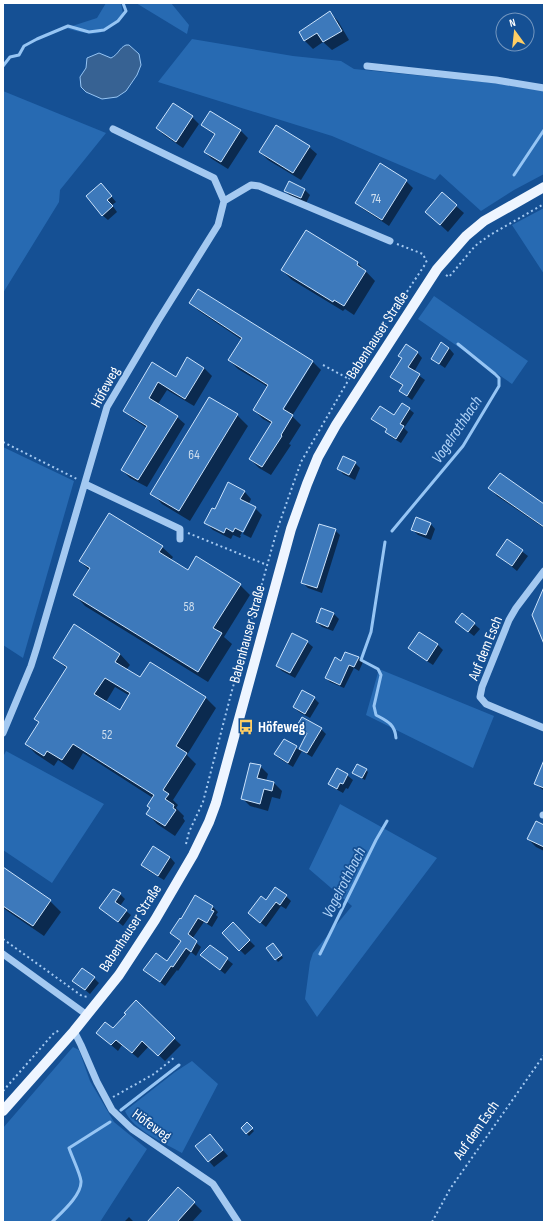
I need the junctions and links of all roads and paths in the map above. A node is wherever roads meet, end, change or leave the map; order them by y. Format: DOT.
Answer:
graph roads {
  1 [pos="367,66"];
  2 [pos="544,88"];
  3 [pos="113,129"];
  4 [pos="544,187"];
  5 [pos="224,201"];
  6 [pos="544,204"];
  7 [pos="390,241"];
  8 [pos="426,263"];
  9 [pos="449,277"];
  10 [pos="323,365"];
  11 [pos="349,379"];
  12 [pos="3,442"];
  13 [pos="85,484"];
  14 [pos="180,529"];
  15 [pos="180,539"];
  16 [pos="267,565"];
  17 [pos="544,571"];
  18 [pos="544,728"];
  19 [pos="3,733"];
  20 [pos="3,939"];
  21 [pos="3,954"];
  22 [pos="90,997"];
  23 [pos="87,1015"];
  24 [pos="61,1029"];
  25 [pos="74,1031"];
  26 [pos="544,1055"];
  27 [pos="175,1057"];
  28 [pos="3,1091"];
  29 [pos="107,1100"];
  30 [pos="3,1111"];
  31 [pos="238,1222"];
  32 [pos="432,1222"];
  1 -- 2 [label="street"];
  3 -- 5 [label="street"];
  4 -- 23 [label="main road, Babenhauser Straße"];
  5 -- 7 [label="street"];
  5 -- 13 [label="street, Höfeweg"];
  6 -- 9 [label="path"];
  7 -- 8 [label="path"];
  10 -- 11 [label="path"];
  12 -- 13 [label="path"];
  13 -- 14 [label="street"];
  13 -- 19 [label="street, Höfeweg"];
  14 -- 15 [label="street"];
  14 -- 16 [label="path"];
  17 -- 18 [label="street, Auf dem Esch"];
  20 -- 22 [label="path"];
  21 -- 23 [label="street"];
  23 -- 25 [label="main road, Babenhauser Straße"];
  24 -- 28 [label="path"];
  25 -- 29 [label="street, Höfeweg"];
  25 -- 30 [label="main road, Babenhauser Straße"];
  26 -- 32 [label="path, Auf dem Esch"];
  27 -- 29 [label="path"];
  29 -- 31 [label="street, Höfeweg"];
}
